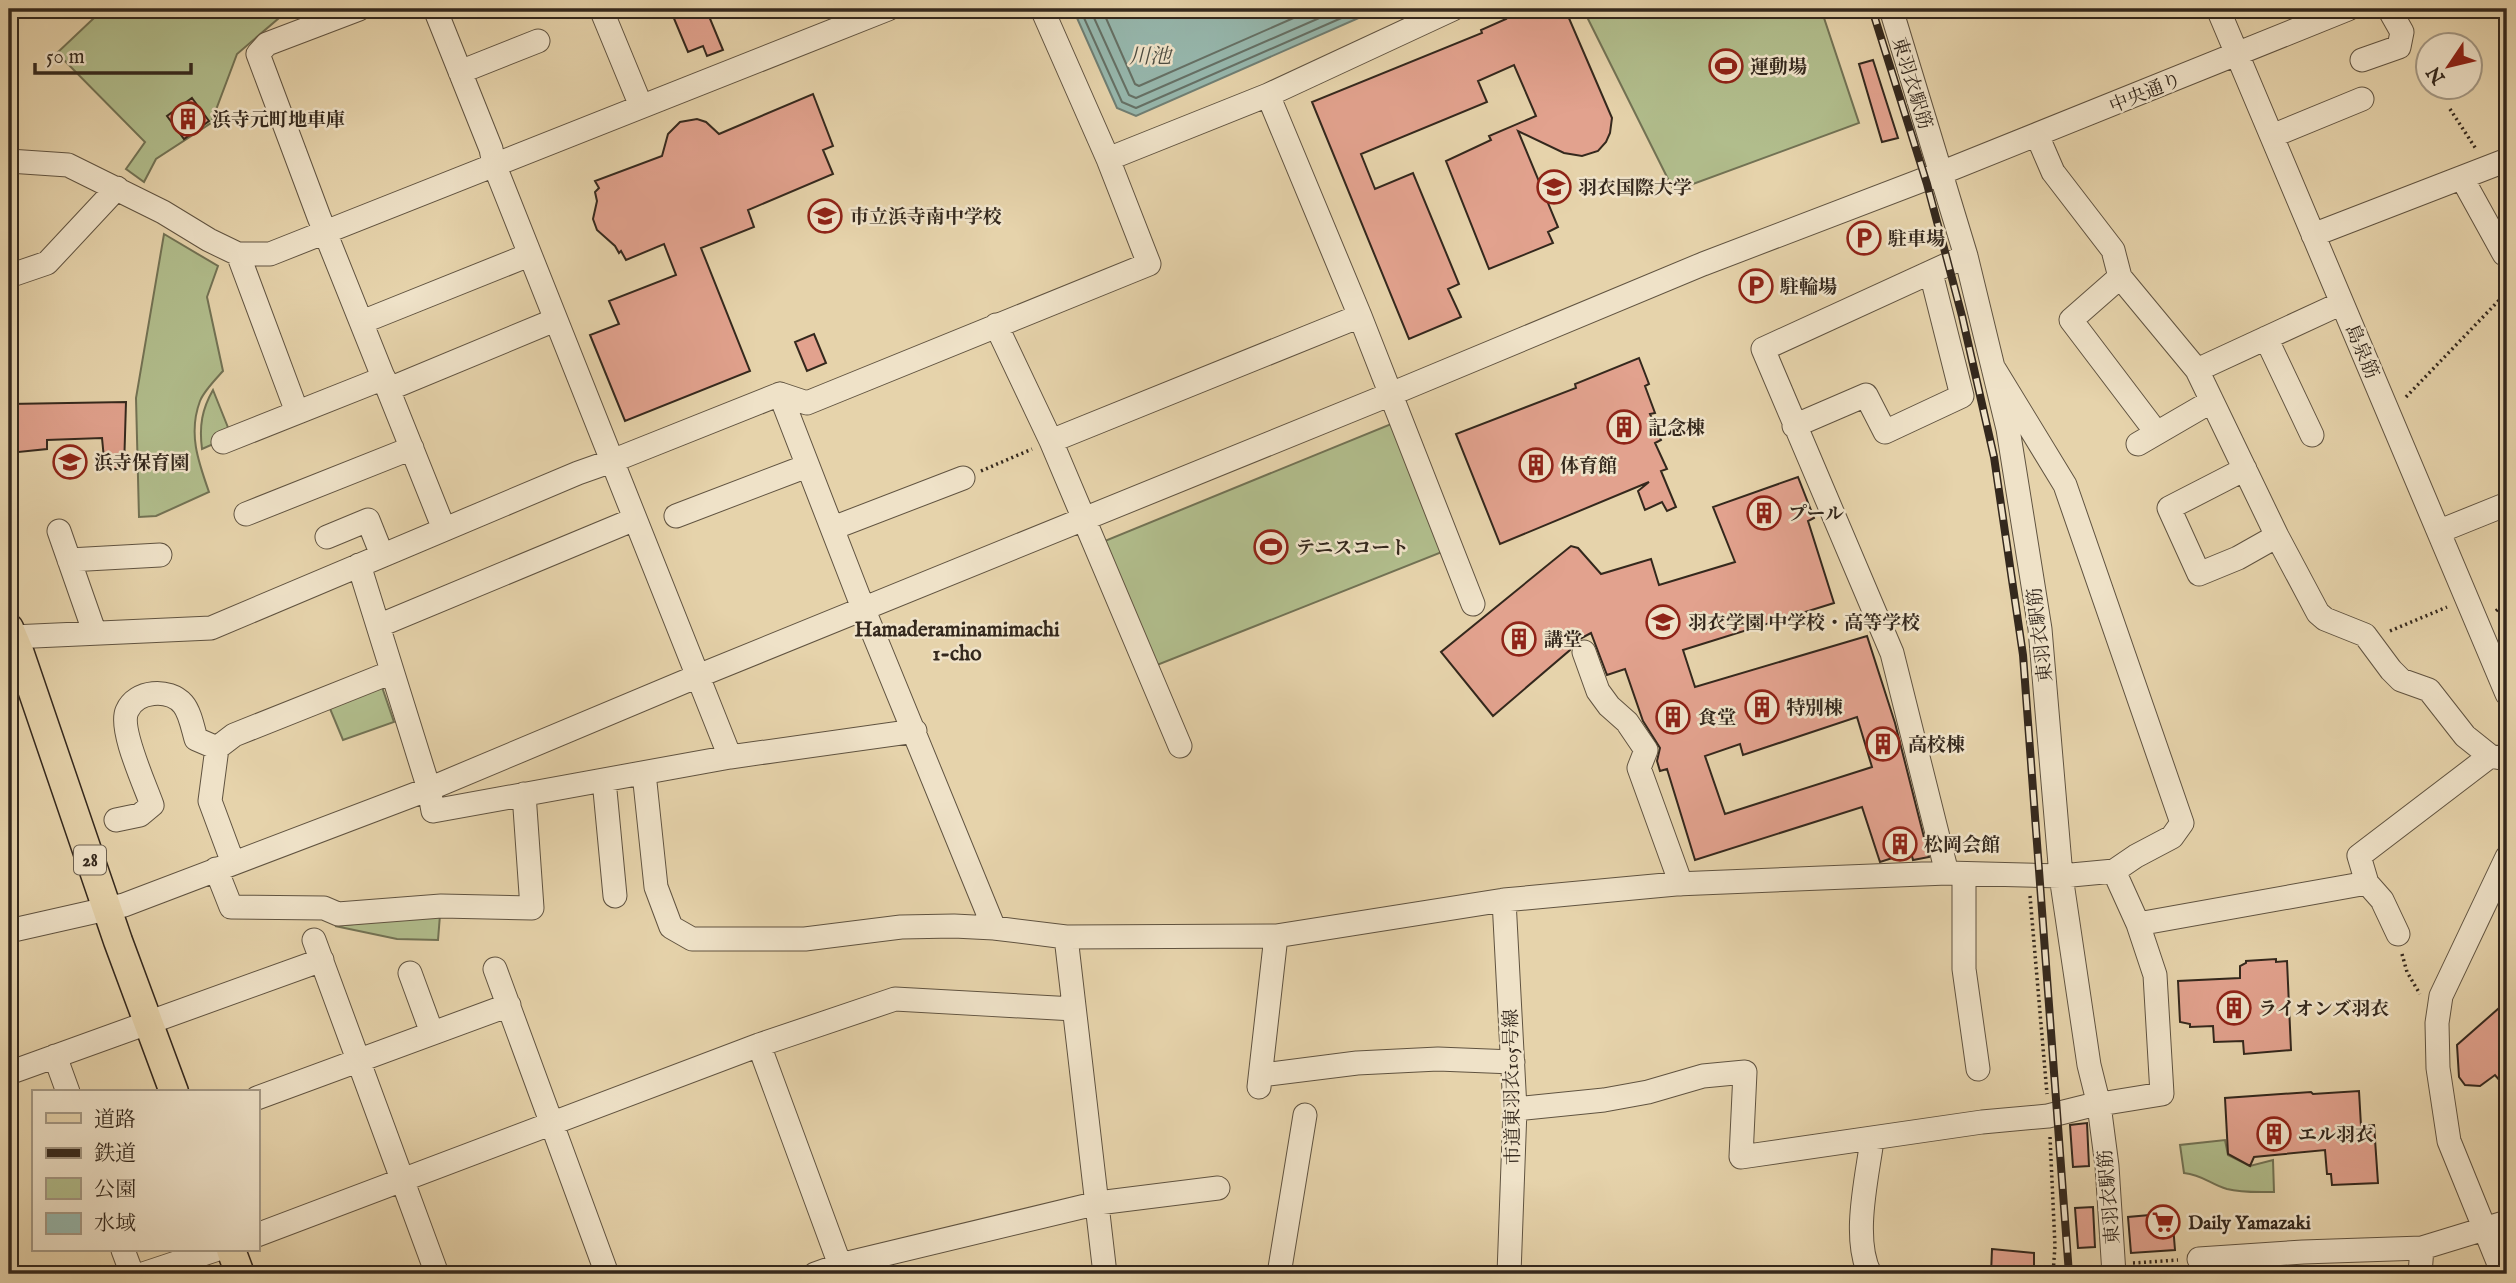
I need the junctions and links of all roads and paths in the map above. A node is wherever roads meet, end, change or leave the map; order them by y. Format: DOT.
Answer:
graph roads {
  1 [pos="359,9"];
  2 [pos="435,9"];
  3 [pos="601,9"];
  4 [pos="888,9"];
  5 [pos="1042,9"];
  6 [pos="1454,9"];
  7 [pos="1891,9"];
  8 [pos="2218,9"];
  9 [pos="2348,9"];
  10 [pos="2389,9"];
  11 [pos="862,13"];
  12 [pos="538,41"];
  13 [pos="2238,55"];
  14 [pos="2362,60"];
  15 [pos="460,72"];
  16 [pos="1268,95"];
  17 [pos="2362,99"];
  18 [pos="640,106"];
  19 [pos="2450,109"];
  20 [pos="2037,135"];
  21 [pos="2272,136"];
  22 [pos="1108,159"];
  23 [pos="9,161"];
  24 [pos="2498,163"];
  25 [pos="494,164"];
  26 [pos="1941,173"];
  27 [pos="2462,178"];
  28 [pos="117,188"];
  29 [pos="326,231"];
  30 [pos="2313,234"];
  31 [pos="238,254"];
  32 [pos="529,254"];
  33 [pos="2504,254"];
  34 [pos="1966,256"];
  35 [pos="1931,273"];
  36 [pos="9,276"];
  37 [pos="2120,277"];
  38 [pos="2507,292"];
  39 [pos="2342,303"];
  40 [pos="1360,316"];
  41 [pos="555,320"];
  42 [pos="362,322"];
  43 [pos="996,325"];
  44 [pos="2266,338"];
  45 [pos="1993,368"];
  46 [pos="2197,370"];
  47 [pos="386,383"];
  48 [pos="780,394"];
  49 [pos="1391,394"];
  50 [pos="2212,401"];
  51 [pos="297,412"];
  52 [pos="2390,413"];
  53 [pos="1794,426"];
  54 [pos="2312,435"];
  55 [pos="1051,441"];
  56 [pos="223,442"];
  57 [pos="412,448"];
  58 [pos="612,461"];
  59 [pos="807,466"];
  60 [pos="2245,469"];
  61 [pos="963,478"];
  62 [pos="2507,504"];
  63 [pos="246,514"];
  64 [pos="676,516"];
  65 [pos="635,519"];
  66 [pos="1084,519"];
  67 [pos="833,528"];
  68 [pos="444,529"];
  69 [pos="59,531"];
  70 [pos="2440,531"];
  71 [pos="2277,536"];
  72 [pos="327,537"];
  73 [pos="160,555"];
  74 [pos="382,555"];
  75 [pos="69,560"];
  76 [pos="359,565"];
  77 [pos="2468,598"];
  78 [pos="1473,604"];
  79 [pos="863,608"];
  80 [pos="378,626"];
  81 [pos="94,631"];
  82 [pos="2368,640"];
  83 [pos="13,645"];
  84 [pos="1584,652"];
  85 [pos="392,672"];
  86 [pos="698,676"];
  87 [pos="2507,694"];
  88 [pos="915,731"];
  89 [pos="1180,746"];
  90 [pos="217,748"];
  91 [pos="730,757"];
  92 [pos="2499,758"];
  93 [pos="644,772"];
  94 [pos="604,780"];
  95 [pos="429,789"];
  96 [pos="524,794"];
  97 [pos="116,820"];
  98 [pos="2507,857"];
  99 [pos="225,866"];
  100 [pos="2114,871"];
  101 [pos="1956,874"];
  102 [pos="2029,874"];
  103 [pos="2061,876"];
  104 [pos="2367,883"];
  105 [pos="1681,884"];
  106 [pos="615,896"];
  107 [pos="1504,901"];
  108 [pos="106,908"];
  109 [pos="2138,924"];
  110 [pos="994,928"];
  111 [pos="9,931"];
  112 [pos="2398,934"];
  113 [pos="1276,936"];
  114 [pos="1066,937"];
  115 [pos="495,968"];
  116 [pos="410,973"];
  117 [pos="509,1005"];
  118 [pos="1074,1009"];
  119 [pos="2438,1014"];
  120 [pos="147,1022"];
  121 [pos="432,1033"];
  122 [pos="759,1045"];
  123 [pos="55,1056"];
  124 [pos="359,1059"];
  125 [pos="1513,1062"];
  126 [pos="1978,1069"];
  127 [pos="9,1073"];
  128 [pos="67,1090"];
  129 [pos="173,1090"];
  130 [pos="259,1097"];
  131 [pos="2099,1105"];
  132 [pos="1515,1109"];
  133 [pos="1305,1115"];
  134 [pos="2048,1116"];
  135 [pos="551,1123"];
  136 [pos="1872,1140"];
  137 [pos="403,1181"];
  138 [pos="1218,1188"];
  139 [pos="1098,1203"];
  140 [pos="2507,1222"];
  141 [pos="2485,1229"];
  142 [pos="259,1234"];
  143 [pos="2422,1248"];
  144 [pos="125,1252"];
  145 [pos="209,1252"];
  146 [pos="232,1252"];
  147 [pos="2199,1259"];
  148 [pos="840,1265"];
  149 [pos="2110,1269"];
  150 [pos="2053,1271"];
  151 [pos="132,1274"];
  152 [pos="144,1274"];
  153 [pos="240,1274"];
  154 [pos="437,1274"];
  155 [pos="607,1274"];
  156 [pos="815,1274"];
  157 [pos="1105,1274"];
  158 [pos="1279,1274"];
  159 [pos="1509,1274"];
  160 [pos="1870,1274"];
  161 [pos="2420,1274"];
  162 [pos="2503,1274"];
  1 -- 29 [label="street"];
  2 -- 15 [label="street"];
  3 -- 18 [label="street"];
  4 -- 11 [label="street"];
  5 -- 22 [label="street"];
  6 -- 16 [label="street"];
  7 -- 26 [label="street, 東羽衣駅筋"];
  8 -- 13 [label="street, 島泉筋"];
  9 -- 13 [label="street, 中央通り"];
  10 -- 14 [label="street"];
  11 -- 18 [label="street"];
  12 -- 15 [label="street"];
  13 -- 20 [label="street, 中央通り"];
  13 -- 21 [label="street, 島泉筋"];
  15 -- 25 [label="street"];
  16 -- 22 [label="street"];
  16 -- 40 [label="street"];
  17 -- 21 [label="street"];
  18 -- 25 [label="street"];
  19 -- 24 [label="path"];
  20 -- 26 [label="street, 中央通り"];
  20 -- 37 [label="street"];
  21 -- 30 [label="street, 島泉筋"];
  22 -- 43 [label="street"];
  23 -- 28 [label="street"];
  24 -- 27 [label="street"];
  25 -- 29 [label="street"];
  25 -- 32 [label="street"];
  26 -- 34 [label="street, 東羽衣駅筋"];
  26 -- 49 [label="street, 中央通り"];
  27 -- 30 [label="street"];
  27 -- 33 [label="street"];
  28 -- 31 [label="street"];
  28 -- 36 [label="street"];
  29 -- 31 [label="street"];
  29 -- 42 [label="street"];
  30 -- 39 [label="street, 島泉筋"];
  31 -- 51 [label="street"];
  32 -- 41 [label="street"];
  32 -- 42 [label="street"];
  34 -- 35 [label="street"];
  34 -- 45 [label="street, 東羽衣駅筋"];
  35 -- 53 [label="street"];
  35 -- 53 [label="street"];
  37 -- 46 [label="street"];
  37 -- 50 [label="street"];
  38 -- 52 [label="path"];
  39 -- 44 [label="street"];
  39 -- 52 [label="street, 島泉筋"];
  40 -- 49 [label="street"];
  40 -- 55 [label="street"];
  41 -- 47 [label="street"];
  41 -- 58 [label="street"];
  42 -- 47 [label="street"];
  43 -- 48 [label="street"];
  43 -- 55 [label="street"];
  44 -- 46 [label="street"];
  44 -- 54 [label="street"];
  45 -- 100 [label="street"];
  45 -- 103 [label="street, 東羽衣駅筋"];
  46 -- 50 [label="street"];
  47 -- 51 [label="street"];
  47 -- 57 [label="street"];
  48 -- 58 [label="street"];
  48 -- 59 [label="street"];
  49 -- 66 [label="street, 中央通り"];
  49 -- 78 [label="street"];
  50 -- 60 [label="street"];
  51 -- 56 [label="street"];
  52 -- 70 [label="street, 島泉筋"];
  53 -- 101 [label="street"];
  55 -- 61 [label="path"];
  55 -- 66 [label="street"];
  57 -- 63 [label="street"];
  57 -- 68 [label="street"];
  58 -- 65 [label="street"];
  58 -- 68 [label="street"];
  59 -- 64 [label="street"];
  59 -- 67 [label="street"];
  60 -- 71 [label="street"];
  60 -- 71 [label="street"];
  61 -- 67 [label="street"];
  62 -- 70 [label="street"];
  65 -- 80 [label="street"];
  65 -- 86 [label="street"];
  66 -- 79 [label="street, 中央通り"];
  66 -- 89 [label="street"];
  67 -- 79 [label="street"];
  68 -- 74 [label="street"];
  69 -- 75 [label="street"];
  70 -- 77 [label="street, 島泉筋"];
  71 -- 82 [label="street"];
  72 -- 74 [label="street"];
  73 -- 75 [label="street"];
  74 -- 76 [label="street"];
  75 -- 81 [label="street"];
  76 -- 80 [label="street"];
  76 -- 81 [label="street"];
  77 -- 82 [label="path"];
  77 -- 87 [label="street, 島泉筋"];
  79 -- 86 [label="street, 中央通り"];
  79 -- 88 [label="street"];
  80 -- 85 [label="street"];
  81 -- 83 [label="street"];
  82 -- 92 [label="street"];
  83 -- 108 [label="main road, 28"];
  84 -- 105 [label="street"];
  85 -- 90 [label="street"];
  85 -- 95 [label="street"];
  86 -- 91 [label="street"];
  86 -- 95 [label="street, 中央通り"];
  88 -- 91 [label="street"];
  88 -- 110 [label="street"];
  90 -- 97 [label="street"];
  90 -- 99 [label="street"];
  91 -- 93 [label="street"];
  92 -- 104 [label="street"];
  93 -- 94 [label="street"];
  93 -- 110 [label="street"];
  94 -- 96 [label="street"];
  94 -- 106 [label="street"];
  95 -- 96 [label="street"];
  95 -- 99 [label="street, 中央通り"];
  96 -- 99 [label="street"];
  98 -- 119 [label="street"];
  99 -- 108 [label="street, 中央通り"];
  100 -- 103 [label="street"];
  100 -- 109 [label="street"];
  101 -- 102 [label="street"];
  101 -- 105 [label="street"];
  101 -- 126 [label="street"];
  102 -- 103 [label="street"];
  102 -- 134 [label="path"];
  103 -- 131 [label="street, 東羽衣駅筋"];
  104 -- 109 [label="street"];
  104 -- 112 [label="street"];
  105 -- 107 [label="street"];
  107 -- 113 [label="street"];
  107 -- 125 [label="street, 市道東羽衣105号線"];
  108 -- 111 [label="street, 中央通り"];
  108 -- 120 [label="main road, 28"];
  109 -- 131 [label="street"];
  110 -- 114 [label="street"];
  112 -- 119 [label="path"];
  113 -- 114 [label="street"];
  113 -- 125 [label="street"];
  114 -- 118 [label="street"];
  115 -- 117 [label="street"];
  116 -- 121 [label="street"];
  117 -- 121 [label="street"];
  117 -- 135 [label="street"];
  118 -- 122 [label="street"];
  118 -- 139 [label="street"];
  119 -- 141 [label="street"];
  120 -- 123 [label="street"];
  120 -- 124 [label="street"];
  120 -- 129 [label="main road, 28"];
  121 -- 124 [label="street"];
  122 -- 135 [label="street"];
  122 -- 148 [label="street"];
  123 -- 127 [label="street"];
  123 -- 128 [label="street"];
  124 -- 130 [label="street"];
  124 -- 137 [label="street"];
  125 -- 132 [label="street, 市道東羽衣105号線"];
  131 -- 134 [label="street"];
  131 -- 149 [label="street, 東羽衣駅筋"];
  132 -- 136 [label="street"];
  132 -- 159 [label="street, 市道東羽衣105号線"];
  133 -- 158 [label="street"];
  134 -- 136 [label="street"];
  134 -- 150 [label="path"];
  135 -- 137 [label="street"];
  135 -- 155 [label="street"];
  136 -- 160 [label="street"];
  137 -- 142 [label="street"];
  137 -- 154 [label="street"];
  138 -- 139 [label="street"];
  139 -- 148 [label="street"];
  139 -- 157 [label="street"];
  140 -- 141 [label="street"];
  141 -- 143 [label="street"];
  141 -- 162 [label="street"];
  143 -- 147 [label="street"];
  143 -- 161 [label="street"];
  144 -- 151 [label="street"];
  145 -- 152 [label="street"];
  146 -- 153 [label="main road"];
  147 -- 149 [label="path"];
  148 -- 156 [label="street"];
  149 -- 150 [label="path"];
}
